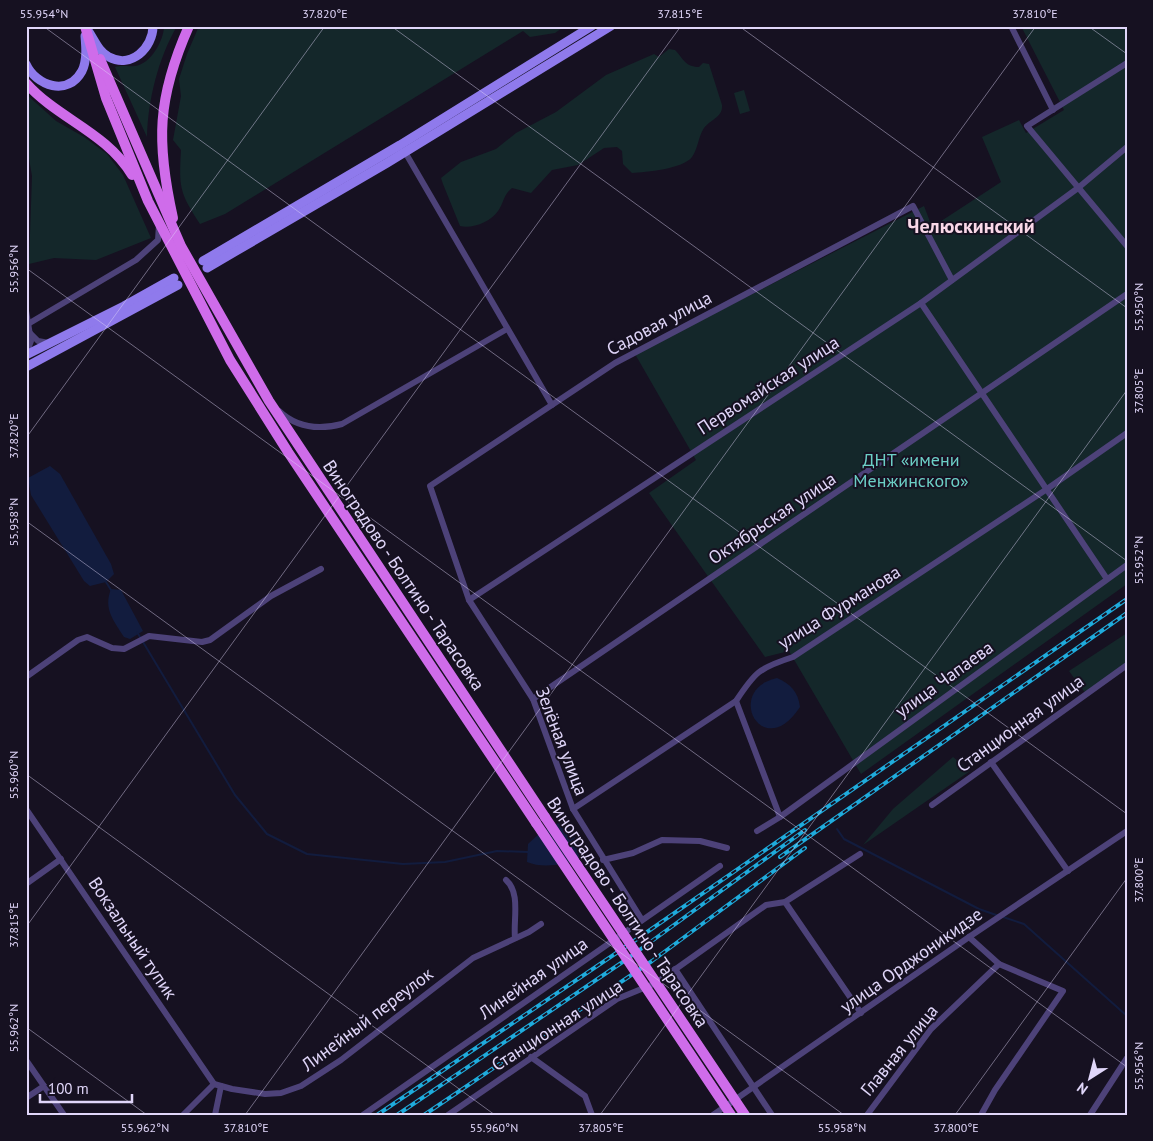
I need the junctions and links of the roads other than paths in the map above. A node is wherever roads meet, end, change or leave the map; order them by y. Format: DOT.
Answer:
graph roads {
  1 [pos="85,26"];
  2 [pos="153,26"];
  3 [pos="189,26"];
  4 [pos="592,26"];
  5 [pos="611,26"];
  6 [pos="1011,26"];
  7 [pos="1127,63"];
  8 [pos="26,64"];
  9 [pos="26,83"];
  10 [pos="1053,110"];
  11 [pos="1127,148"];
  12 [pos="405,152"];
  13 [pos="385,159"];
  14 [pos="1078,188"];
  15 [pos="148,201"];
  16 [pos="158,221"];
  17 [pos="181,246"];
  18 [pos="1127,246"];
  19 [pos="205,264"];
  20 [pos="952,280"];
  21 [pos="1127,294"];
  22 [pos="921,303"];
  23 [pos="26,311"];
  24 [pos="28,324"];
  25 [pos="508,329"];
  26 [pos="30,333"];
  27 [pos="50,343"];
  28 [pos="26,355"];
  29 [pos="26,367"];
  30 [pos="981,393"];
  31 [pos="269,401"];
  32 [pos="552,405"];
  33 [pos="1127,433"];
  34 [pos="430,486"];
  35 [pos="1047,489"];
  36 [pos="1127,565"];
  37 [pos="321,570"];
  38 [pos="1107,579"];
  39 [pos="469,600"];
  40 [pos="1127,665"];
  41 [pos="26,677"];
  42 [pos="532,699"];
  43 [pos="736,701"];
  44 [pos="991,762"];
  45 [pos="932,805"];
  46 [pos="26,809"];
  47 [pos="572,809"];
  48 [pos="780,817"];
  49 [pos="757,831"];
  50 [pos="1127,831"];
  51 [pos="727,848"];
  52 [pos="860,854"];
  53 [pos="61,860"];
  54 [pos="603,860"];
  55 [pos="720,866"];
  56 [pos="1068,871"];
  57 [pos="506,880"];
  58 [pos="26,884"];
  59 [pos="785,902"];
  60 [pos="642,920"];
  61 [pos="541,924"];
  62 [pos="970,937"];
  63 [pos="515,938"];
  64 [pos="999,964"];
  65 [pos="676,969"];
  66 [pos="860,1013"];
  67 [pos="530,1057"];
  68 [pos="1127,1058"];
  69 [pos="26,1060"];
  70 [pos="217,1085"];
  71 [pos="44,1086"];
  72 [pos="754,1086"];
  73 [pos="26,1098"];
  74 [pos="64,1115"];
  75 [pos="183,1115"];
  76 [pos="215,1115"];
  77 [pos="363,1115"];
  78 [pos="448,1115"];
  79 [pos="592,1115"];
  80 [pos="713,1115"];
  81 [pos="731,1115"];
  82 [pos="745,1115"];
  83 [pos="772,1115"];
  84 [pos="867,1115"];
  85 [pos="981,1115"];
  86 [pos="1090,1115"];
  1 -- 2 [label="street"];
  1 -- 8 [label="street"];
  1 -- 15 [label="main road, Виноградово - Болтино - Тарасовка"];
  1 -- 17 [label="main road, Виноградово - Болтино - Тарасовка"];
  3 -- 17 [label="main road"];
  4 -- 13 [label="street"];
  5 -- 12 [label="street"];
  6 -- 10 [label="street"];
  7 -- 10 [label="street"];
  9 -- 15 [label="main road"];
  10 -- 14 [label="street"];
  11 -- 14 [label="street, Первомайская улица"];
  12 -- 13 [label="street"];
  12 -- 25 [label="street"];
  13 -- 19 [label="street"];
  14 -- 18 [label="street"];
  14 -- 20 [label="street, Первомайская улица"];
  15 -- 16 [label="main road, Виноградово - Болтино - Тарасовка"];
  16 -- 24 [label="street"];
  16 -- 81 [label="main road, Виноградово - Болтино - Тарасовка, bridge"];
  17 -- 31 [label="main road, Виноградово - Болтино - Тарасовка"];
  20 -- 22 [label="street, Первомайская улица"];
  20 -- 32 [label="street, Садовая улица"];
  21 -- 30 [label="street, Октябрьская улица"];
  22 -- 30 [label="street"];
  22 -- 39 [label="street, Первомайская улица"];
  23 -- 24 [label="street"];
  24 -- 26 [label="street"];
  25 -- 31 [label="street"];
  25 -- 32 [label="street"];
  26 -- 27 [label="street"];
  26 -- 28 [label="street"];
  27 -- 28 [label="street"];
  27 -- 29 [label="street"];
  30 -- 35 [label="street"];
  30 -- 42 [label="street, Октябрьская улица"];
  31 -- 82 [label="main road, Виноградово - Болтино - Тарасовка, bridge"];
  32 -- 34 [label="street, Садовая улица"];
  33 -- 35 [label="street, улица Фурманова"];
  34 -- 39 [label="street, Зелёная улица"];
  35 -- 38 [label="street"];
  35 -- 43 [label="street, улица Фурманова"];
  36 -- 38 [label="street, улица Чапаева"];
  37 -- 41 [label="street"];
  38 -- 48 [label="street, улица Чапаева"];
  39 -- 42 [label="street, Зелёная улица"];
  40 -- 44 [label="street, Станционная улица"];
  42 -- 47 [label="street, Зелёная улица"];
  43 -- 47 [label="street, улица Фурманова"];
  43 -- 48 [label="street"];
  44 -- 45 [label="street, Станционная улица"];
  44 -- 56 [label="street"];
  46 -- 53 [label="street, Вокзальный тупик"];
  47 -- 54 [label="street, Зелёная улица"];
  48 -- 49 [label="street"];
  50 -- 56 [label="street, улица Орджоникидзе"];
  51 -- 54 [label="street"];
  52 -- 59 [label="street, Станционная улица"];
  53 -- 58 [label="street"];
  53 -- 70 [label="street, Вокзальный тупик"];
  54 -- 60 [label="street, Зелёная улица"];
  55 -- 60 [label="street, Линейная улица"];
  56 -- 62 [label="street, улица Орджоникидзе"];
  57 -- 63 [label="street"];
  59 -- 65 [label="street, Станционная улица"];
  59 -- 66 [label="street"];
  60 -- 77 [label="street, Линейная улица"];
  61 -- 63 [label="street, Линейный переулок"];
  62 -- 64 [label="street"];
  62 -- 66 [label="street, улица Орджоникидзе"];
  63 -- 70 [label="street, Линейный переулок"];
  64 -- 84 [label="street, Главная улица"];
  64 -- 85 [label="street"];
  65 -- 67 [label="street, Станционная улица"];
  65 -- 72 [label="street"];
  66 -- 72 [label="street, улица Орджоникидзе"];
  67 -- 78 [label="street, Станционная улица"];
  67 -- 79 [label="street"];
  68 -- 86 [label="street"];
  69 -- 71 [label="street"];
  70 -- 75 [label="street"];
  70 -- 76 [label="street"];
  71 -- 73 [label="street"];
  71 -- 74 [label="street"];
  72 -- 80 [label="street, улица Орджоникидзе"];
  72 -- 83 [label="street"];
}
